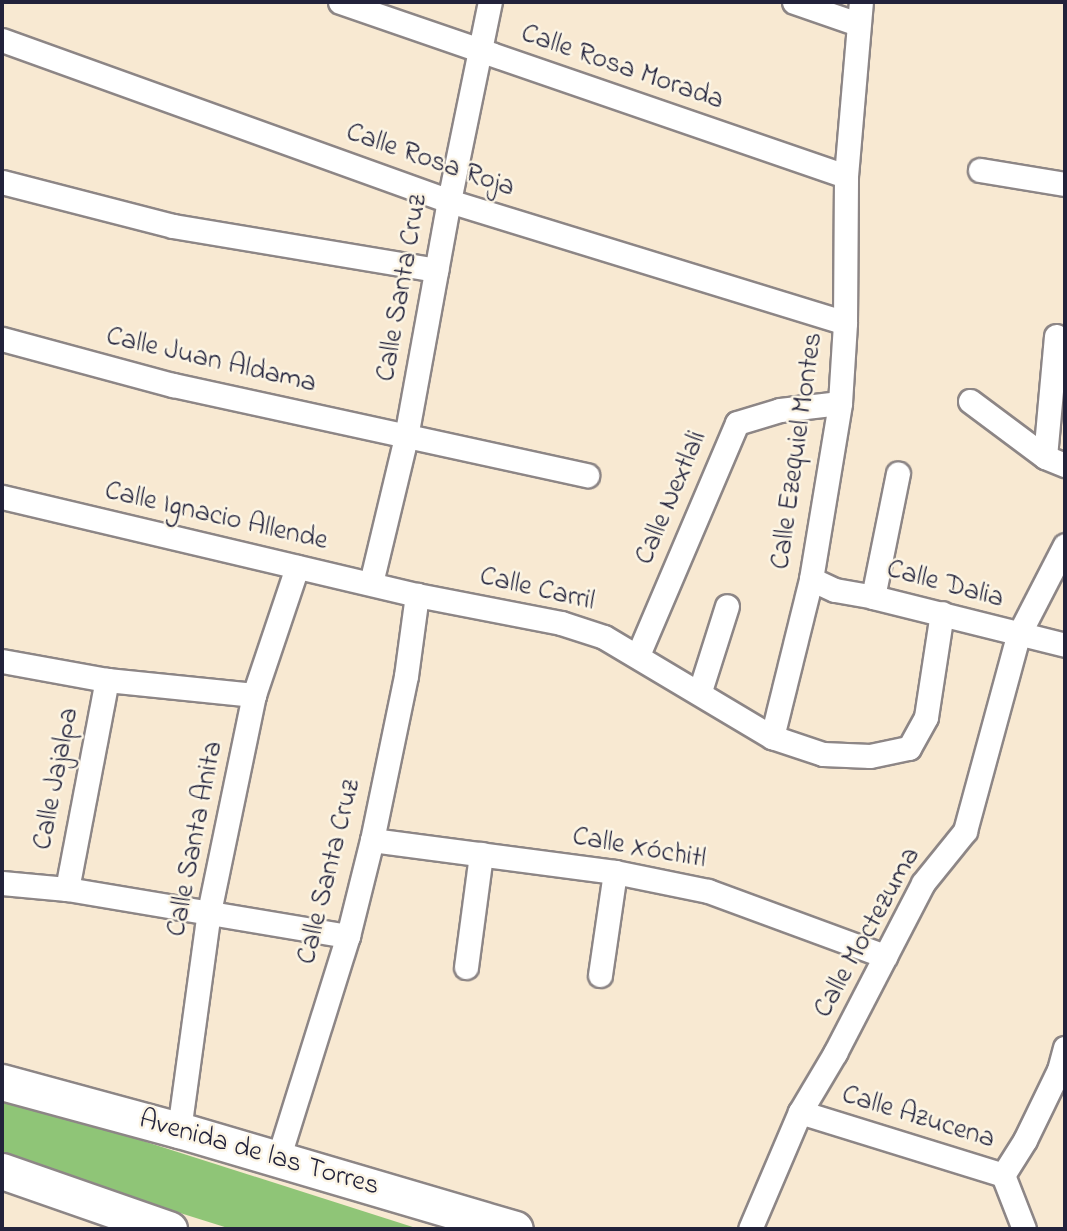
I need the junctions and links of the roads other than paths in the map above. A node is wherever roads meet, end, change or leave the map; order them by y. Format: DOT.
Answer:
graph roads {
  1 [pos="340,2"];
  2 [pos="490,2"];
  3 [pos="794,2"];
  4 [pos="859,13"];
  5 [pos="2,40"];
  6 [pos="479,51"];
  7 [pos="980,170"];
  8 [pos="846,176"];
  9 [pos="2,182"];
  10 [pos="1065,184"];
  11 [pos="449,201"];
  12 [pos="436,270"];
  13 [pos="845,323"];
  14 [pos="1056,337"];
  15 [pos="2,339"];
  16 [pos="970,401"];
  17 [pos="840,403"];
  18 [pos="407,437"];
  19 [pos="1055,461"];
  20 [pos="898,473"];
  21 [pos="587,475"];
  22 [pos="2,497"];
  23 [pos="1065,545"];
  24 [pos="298,567"];
  25 [pos="811,579"];
  26 [pos="371,583"];
  27 [pos="417,595"];
  28 [pos="873,597"];
  29 [pos="727,606"];
  30 [pos="942,613"];
  31 [pos="1018,636"];
  32 [pos="1065,645"];
  33 [pos="638,655"];
  34 [pos="2,661"];
  35 [pos="107,680"];
  36 [pos="700,691"];
  37 [pos="254,695"];
  38 [pos="772,737"];
  39 [pos="372,840"];
  40 [pos="481,854"];
  41 [pos="615,872"];
  42 [pos="2,883"];
  43 [pos="67,890"];
  44 [pos="209,912"];
  45 [pos="348,936"];
  46 [pos="884,956"];
  47 [pos="466,967"];
  48 [pos="600,975"];
  49 [pos="1065,1048"];
  50 [pos="2,1082"];
  51 [pos="800,1112"];
  52 [pos="179,1129"];
  53 [pos="278,1160"];
  54 [pos="2,1171"];
  55 [pos="1003,1175"];
  56 [pos="169,1229"];
  57 [pos="516,1229"];
  58 [pos="750,1229"];
  59 [pos="1024,1229"];
  1 -- 6 [label="street, Calle Rosa Morada"];
  2 -- 6 [label="street, Calle Santa Cruz"];
  3 -- 4 [label="street"];
  4 -- 8 [label="street, Calle Ezequiel Montes"];
  5 -- 11 [label="street, Calle Rosa Roja"];
  6 -- 8 [label="street, Calle Rosa Morada"];
  6 -- 11 [label="street, Calle Santa Cruz"];
  7 -- 10 [label="street"];
  8 -- 13 [label="street, Calle Ezequiel Montes"];
  9 -- 12 [label="street"];
  11 -- 12 [label="street, Calle Santa Cruz"];
  11 -- 13 [label="street, Calle Rosa Roja"];
  12 -- 18 [label="street, Calle Santa Cruz"];
  13 -- 17 [label="street, Calle Ezequiel Montes"];
  14 -- 19 [label="street"];
  15 -- 18 [label="street, Calle Juan Aldama"];
  16 -- 19 [label="street"];
  17 -- 25 [label="street, Calle Ezequiel Montes"];
  17 -- 33 [label="street, Calle Nextlali"];
  18 -- 21 [label="street, Calle Juan Aldama"];
  18 -- 26 [label="street, Calle Santa Cruz"];
  20 -- 28 [label="street"];
  22 -- 24 [label="street, Calle Ignacio Allende"];
  23 -- 31 [label="street, Calle Moctezuma"];
  24 -- 26 [label="street, Calle Ignacio Allende"];
  24 -- 37 [label="street, Calle Santa Anita"];
  25 -- 28 [label="street, Calle Dalia"];
  25 -- 38 [label="street, Calle Ezequiel Montes"];
  26 -- 27 [label="street, Calle Ignacio Allende"];
  27 -- 33 [label="street, Calle Carril"];
  27 -- 39 [label="street, Calle Santa Cruz"];
  28 -- 30 [label="street, Calle Dalia"];
  29 -- 36 [label="street"];
  30 -- 31 [label="street, Calle Dalia"];
  30 -- 38 [label="street, Calle Carril"];
  31 -- 32 [label="street, Calle Dalia"];
  31 -- 46 [label="street, Calle Moctezuma"];
  33 -- 36 [label="street, Calle Carril"];
  34 -- 35 [label="street"];
  35 -- 37 [label="street"];
  35 -- 43 [label="street, Calle Jajalpa"];
  36 -- 38 [label="street, Calle Carril"];
  37 -- 44 [label="street, Calle Santa Anita"];
  39 -- 40 [label="street, Calle Xóchitl"];
  39 -- 45 [label="street, Calle Santa Cruz"];
  40 -- 41 [label="street, Calle Xóchitl"];
  40 -- 47 [label="street"];
  41 -- 46 [label="street, Calle Xóchitl"];
  41 -- 48 [label="street"];
  42 -- 43 [label="street"];
  43 -- 44 [label="street"];
  44 -- 45 [label="street"];
  44 -- 52 [label="street, Calle Santa Anita"];
  45 -- 53 [label="street, Calle Santa Cruz"];
  46 -- 51 [label="street, Calle Moctezuma"];
  49 -- 55 [label="street"];
  50 -- 52 [label="main road, Avenida de las Torres"];
  51 -- 55 [label="street, Calle Azucena"];
  51 -- 58 [label="street, Calle Moctezuma"];
  52 -- 53 [label="main road, Avenida de las Torres"];
  53 -- 57 [label="main road, Avenida de las Torres"];
  54 -- 56 [label="main road"];
  55 -- 59 [label="street, Calle Azucena"];
}
